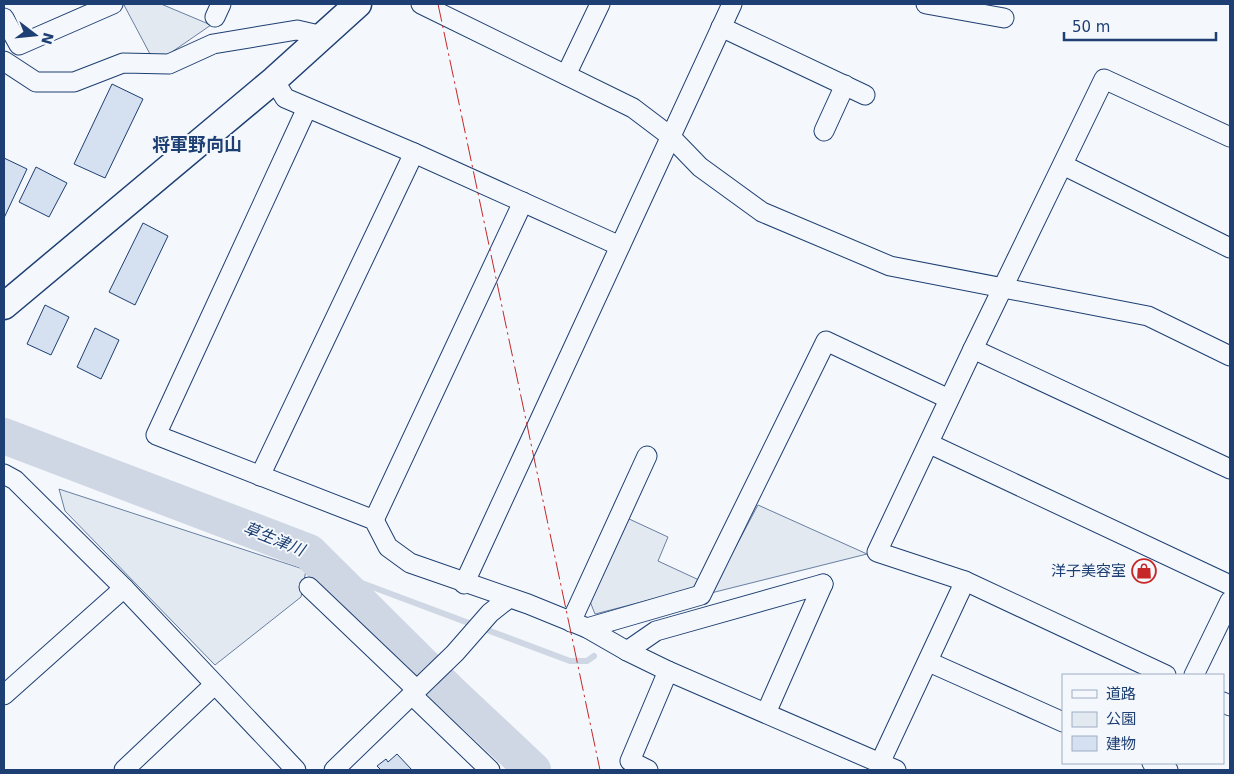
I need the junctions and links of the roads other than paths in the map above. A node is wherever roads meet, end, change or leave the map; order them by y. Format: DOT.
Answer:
graph roads {
  1 [pos="113,4"];
  2 [pos="358,4"];
  3 [pos="421,4"];
  4 [pos="600,4"];
  5 [pos="732,4"];
  6 [pos="926,4"];
  7 [pos="4,18"];
  8 [pos="1004,18"];
  9 [pos="721,27"];
  10 [pos="323,36"];
  11 [pos="19,44"];
  12 [pos="4,60"];
  13 [pos="566,75"];
  14 [pos="274,80"];
  15 [pos="845,85"];
  16 [pos="865,96"];
  17 [pos="307,108"];
  18 [pos="824,131"];
  19 [pos="670,136"];
  20 [pos="1230,137"];
  21 [pos="414,153"];
  22 [pos="1062,164"];
  23 [pos="523,202"];
  24 [pos="620,246"];
  25 [pos="1230,248"];
  26 [pos="1004,287"];
  27 [pos="4,306"];
  28 [pos="973,349"];
  29 [pos="1230,356"];
  30 [pos="949,399"];
  31 [pos="930,444"];
  32 [pos="647,456"];
  33 [pos="1230,469"];
  34 [pos="260,476"];
  35 [pos="7,481"];
  36 [pos="374,520"];
  37 [pos="965,581"];
  38 [pos="464,584"];
  39 [pos="1230,585"];
  40 [pos="309,587"];
  41 [pos="124,588"];
  42 [pos="509,598"];
  43 [pos="1230,601"];
  44 [pos="579,625"];
  45 [pos="627,651"];
  46 [pos="929,662"];
  47 [pos="668,670"];
  48 [pos="1164,674"];
  49 [pos="1194,674"];
  50 [pos="214,685"];
  51 [pos="417,691"];
  52 [pos="4,695"];
  53 [pos="766,713"];
  54 [pos="1062,722"];
  55 [pos="1154,764"];
  56 [pos="888,767"];
  57 [pos="486,769"];
  58 [pos="124,770"];
  59 [pos="296,770"];
  60 [pos="334,770"];
  61 [pos="648,770"];
  62 [pos="1168,770"];
  1 -- 11 [label="street"];
  2 -- 10 [label="street"];
  3 -- 13 [label="street"];
  4 -- 13 [label="street"];
  5 -- 9 [label="street"];
  6 -- 8 [label="street"];
  7 -- 11 [label="street"];
  9 -- 15 [label="street"];
  9 -- 19 [label="street"];
  10 -- 12 [label="street"];
  10 -- 14 [label="street"];
  11 -- 12 [label="street"];
  13 -- 19 [label="street"];
  14 -- 17 [label="street"];
  14 -- 27 [label="street"];
  15 -- 16 [label="street"];
  15 -- 18 [label="street"];
  17 -- 21 [label="street"];
  17 -- 34 [label="street"];
  19 -- 24 [label="street"];
  19 -- 26 [label="street"];
  20 -- 22 [label="street"];
  21 -- 23 [label="street"];
  21 -- 34 [label="street"];
  22 -- 25 [label="street"];
  22 -- 26 [label="street"];
  23 -- 24 [label="street"];
  23 -- 36 [label="street"];
  24 -- 38 [label="street"];
  26 -- 28 [label="street"];
  26 -- 29 [label="street"];
  28 -- 30 [label="street"];
  28 -- 33 [label="street"];
  30 -- 31 [label="street"];
  30 -- 44 [label="street"];
  31 -- 37 [label="street"];
  31 -- 39 [label="street"];
  32 -- 44 [label="street"];
  34 -- 36 [label="street"];
  35 -- 41 [label="street"];
  36 -- 38 [label="street"];
  37 -- 46 [label="street"];
  37 -- 48 [label="street"];
  38 -- 42 [label="street"];
  40 -- 51 [label="street"];
  41 -- 50 [label="street"];
  41 -- 52 [label="street"];
  42 -- 44 [label="street"];
  42 -- 51 [label="street"];
  43 -- 49 [label="street"];
  44 -- 45 [label="street"];
  45 -- 47 [label="street"];
  45 -- 53 [label="street"];
  46 -- 54 [label="street"];
  46 -- 56 [label="street"];
  47 -- 53 [label="street"];
  47 -- 61 [label="street"];
  50 -- 58 [label="street"];
  50 -- 59 [label="street"];
  51 -- 57 [label="street"];
  51 -- 60 [label="street"];
  53 -- 56 [label="street"];
  55 -- 62 [label="street"];
}
